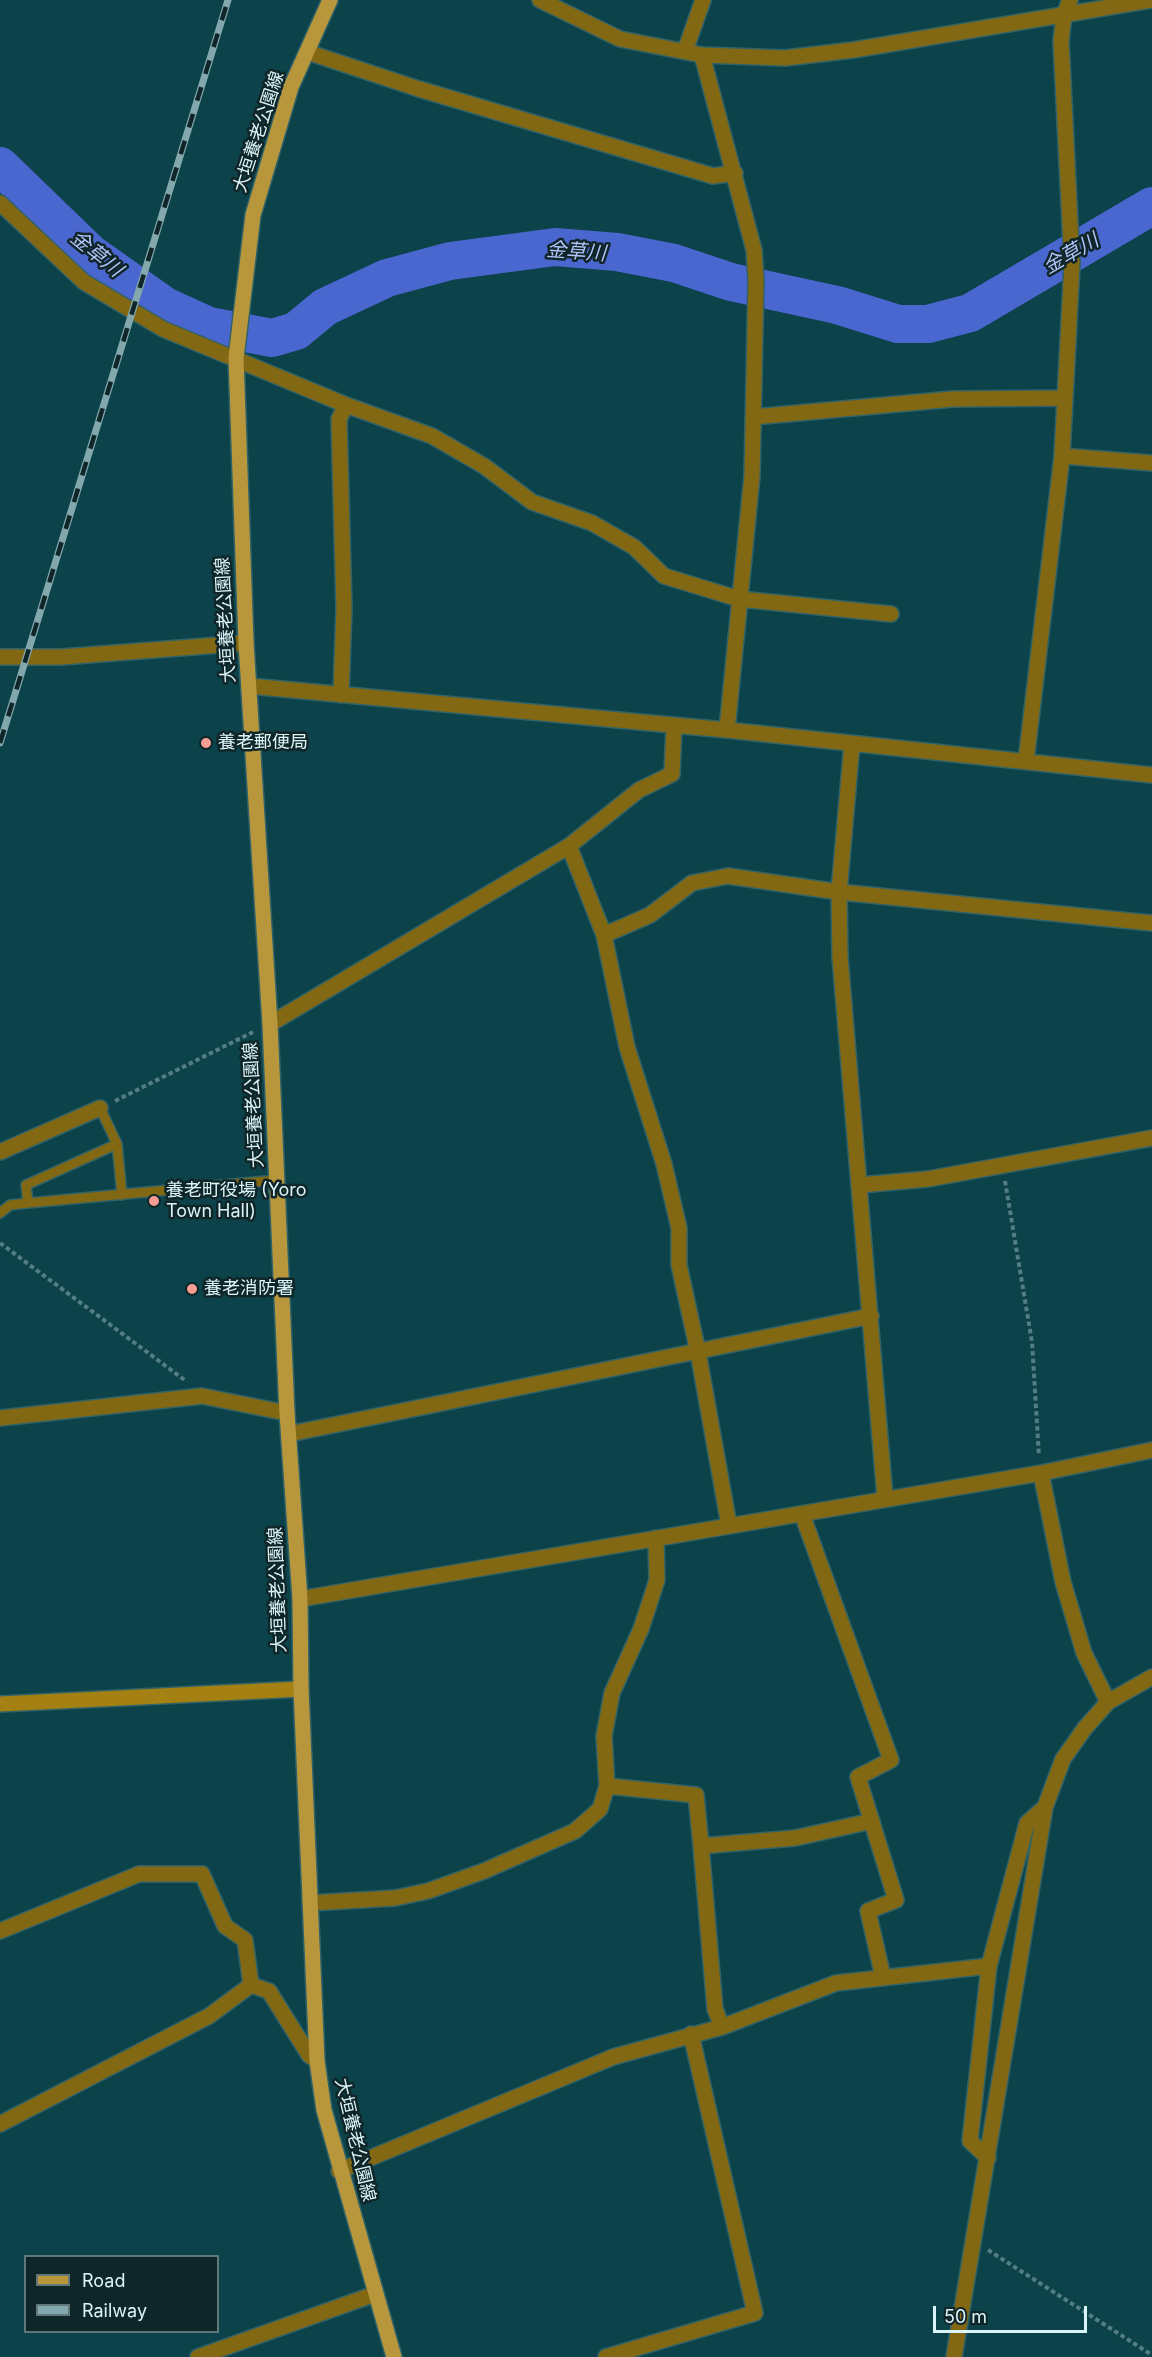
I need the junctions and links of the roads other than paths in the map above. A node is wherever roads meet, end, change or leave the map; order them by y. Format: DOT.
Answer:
graph roads {
  1 [pos="330,0"];
  2 [pos="540,0"];
  3 [pos="703,0"];
  4 [pos="1070,0"];
  5 [pos="1152,0"];
  6 [pos="1064,15"];
  7 [pos="685,51"];
  8 [pos="307,52"];
  9 [pos="702,55"];
  10 [pos="735,173"];
  11 [pos="0,203"];
  12 [pos="236,358"];
  13 [pos="1065,398"];
  14 [pos="346,405"];
  15 [pos="753,417"];
  16 [pos="1062,456"];
  17 [pos="1152,463"];
  18 [pos="739,599"];
  19 [pos="891,614"];
  20 [pos="246,643"];
  21 [pos="0,657"];
  22 [pos="249,686"];
  23 [pos="341,694"];
  24 [pos="675,726"];
  25 [pos="727,730"];
  26 [pos="852,743"];
  27 [pos="1026,761"];
  28 [pos="1152,775"];
  29 [pos="569,846"];
  30 [pos="839,892"];
  31 [pos="1152,923"];
  32 [pos="604,936"];
  33 [pos="270,1024"];
  34 [pos="100,1108"];
  35 [pos="1152,1138"];
  36 [pos="117,1144"];
  37 [pos="0,1152"];
  38 [pos="277,1180"];
  39 [pos="860,1185"];
  40 [pos="122,1195"];
  41 [pos="28,1203"];
  42 [pos="0,1213"];
  43 [pos="871,1316"];
  44 [pos="698,1352"];
  45 [pos="287,1413"];
  46 [pos="0,1418"];
  47 [pos="289,1434"];
  48 [pos="1152,1450"];
  49 [pos="1041,1473"];
  50 [pos="885,1498"];
  51 [pos="802,1514"];
  52 [pos="729,1525"];
  53 [pos="656,1538"];
  54 [pos="300,1599"];
  55 [pos="1152,1677"];
  56 [pos="301,1689"];
  57 [pos="1108,1702"];
  58 [pos="0,1704"];
  59 [pos="607,1786"];
  60 [pos="1046,1807"];
  61 [pos="872,1821"];
  62 [pos="701,1846"];
  63 [pos="310,1903"];
  64 [pos="0,1931"];
  65 [pos="989,1966"];
  66 [pos="884,1977"];
  67 [pos="251,1985"];
  68 [pos="722,2026"];
  69 [pos="691,2034"];
  70 [pos="317,2061"];
  71 [pos="0,2124"];
  72 [pos="988,2158"];
  73 [pos="339,2171"];
  74 [pos="375,2294"];
  75 [pos="634,2353"];
  76 [pos="198,2357"];
  77 [pos="394,2357"];
  78 [pos="606,2357"];
  79 [pos="954,2357"];
  1 -- 8 [label="main road, 大垣養老公園線"];
  2 -- 7 [label="street"];
  3 -- 7 [label="street"];
  4 -- 6 [label="street"];
  5 -- 6 [label="street"];
  6 -- 9 [label="street"];
  6 -- 13 [label="street"];
  7 -- 9 [label="street"];
  8 -- 10 [label="street"];
  8 -- 12 [label="main road, 大垣養老公園線"];
  9 -- 10 [label="street"];
  10 -- 15 [label="street"];
  11 -- 12 [label="street"];
  12 -- 14 [label="street"];
  12 -- 20 [label="main road, 大垣養老公園線"];
  13 -- 15 [label="street"];
  13 -- 16 [label="street"];
  14 -- 18 [label="street"];
  14 -- 23 [label="street"];
  15 -- 18 [label="street"];
  16 -- 17 [label="street"];
  16 -- 27 [label="street"];
  18 -- 19 [label="street"];
  18 -- 25 [label="street"];
  20 -- 21 [label="street"];
  20 -- 22 [label="main road, 大垣養老公園線"];
  22 -- 23 [label="street"];
  22 -- 33 [label="main road, 大垣養老公園線"];
  23 -- 24 [label="street"];
  24 -- 25 [label="street"];
  24 -- 29 [label="street"];
  25 -- 26 [label="street"];
  26 -- 27 [label="street"];
  26 -- 30 [label="street"];
  27 -- 28 [label="street"];
  29 -- 32 [label="street"];
  29 -- 33 [label="street"];
  30 -- 31 [label="street"];
  30 -- 32 [label="street"];
  30 -- 39 [label="street"];
  32 -- 44 [label="street"];
  33 -- 38 [label="main road, 大垣養老公園線"];
  34 -- 36 [label="lane"];
  34 -- 37 [label="street"];
  35 -- 39 [label="street"];
  36 -- 40 [label="lane"];
  36 -- 41 [label="lane"];
  38 -- 40 [label="lane"];
  38 -- 45 [label="main road, 大垣養老公園線"];
  39 -- 43 [label="street"];
  40 -- 41 [label="lane"];
  41 -- 42 [label="lane"];
  43 -- 44 [label="street"];
  43 -- 50 [label="street"];
  44 -- 47 [label="street"];
  44 -- 52 [label="street"];
  45 -- 46 [label="street"];
  45 -- 47 [label="main road, 大垣養老公園線"];
  47 -- 54 [label="main road, 大垣養老公園線"];
  48 -- 49 [label="street"];
  49 -- 50 [label="street"];
  49 -- 57 [label="street"];
  50 -- 51 [label="street"];
  51 -- 52 [label="street"];
  51 -- 61 [label="street"];
  52 -- 53 [label="street"];
  53 -- 54 [label="street"];
  53 -- 59 [label="street"];
  54 -- 56 [label="main road, 大垣養老公園線"];
  55 -- 57 [label="street"];
  56 -- 58 [label="street"];
  56 -- 63 [label="main road, 大垣養老公園線"];
  57 -- 60 [label="street"];
  59 -- 62 [label="street"];
  59 -- 63 [label="street"];
  60 -- 65 [label="street"];
  60 -- 72 [label="street"];
  61 -- 62 [label="street"];
  61 -- 66 [label="street"];
  62 -- 68 [label="street"];
  63 -- 70 [label="main road, 大垣養老公園線"];
  64 -- 67 [label="street"];
  65 -- 66 [label="street"];
  65 -- 72 [label="street"];
  66 -- 68 [label="street"];
  67 -- 70 [label="street"];
  67 -- 71 [label="street"];
  68 -- 69 [label="street"];
  69 -- 73 [label="street"];
  69 -- 75 [label="street"];
  70 -- 73 [label="main road, 大垣養老公園線"];
  72 -- 79 [label="street"];
  73 -- 74 [label="main road, 大垣養老公園線"];
  74 -- 76 [label="street"];
  74 -- 77 [label="main road, 大垣養老公園線"];
  75 -- 78 [label="street"];
}
